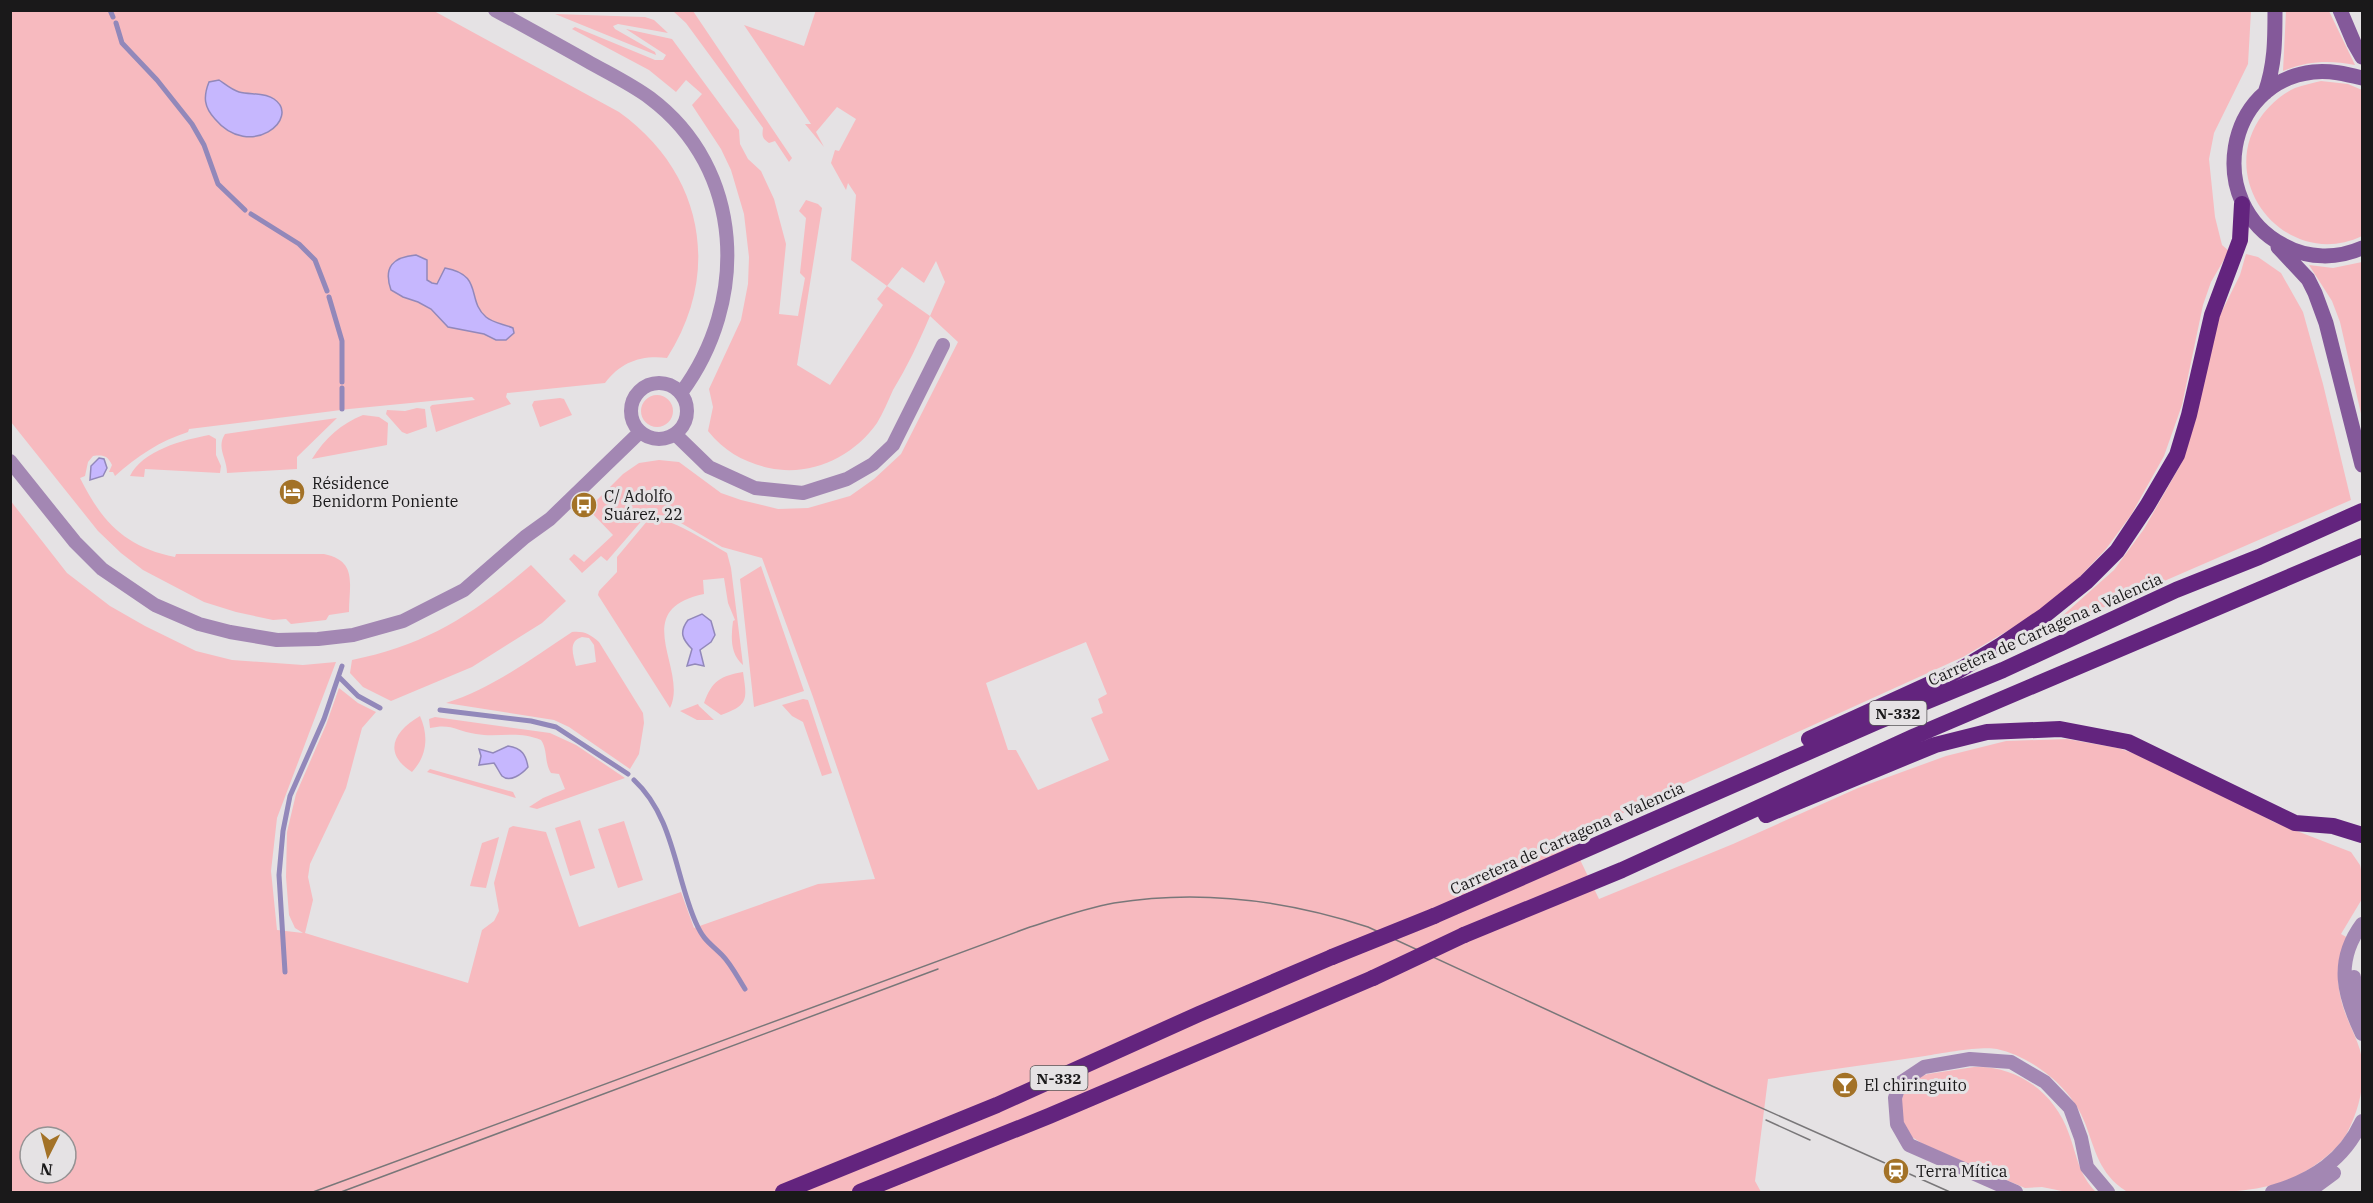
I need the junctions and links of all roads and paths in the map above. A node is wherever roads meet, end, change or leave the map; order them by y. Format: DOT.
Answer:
graph roads {
  1 [pos="495,10"];
  2 [pos="2275,10"];
  3 [pos="2340,10"];
  4 [pos="2362,57"];
  5 [pos="2362,78"];
  6 [pos="2265,93"];
  7 [pos="2242,204"];
  8 [pos="2270,238"];
  9 [pos="2362,248"];
  10 [pos="943,345"];
  11 [pos="681,393"];
  12 [pos="640,432"];
  13 [pos="675,434"];
  14 [pos="2361,459"];
  15 [pos="10,461"];
  16 [pos="2362,510"];
  17 [pos="2362,546"];
  18 [pos="1625,832"];
  19 [pos="2362,835"];
  20 [pos="1622,870"];
  21 [pos="2362,924"];
  22 [pos="2362,942"];
  23 [pos="2362,1013"];
  24 [pos="2362,1034"];
  25 [pos="2362,1121"];
  26 [pos="2362,1138"];
  27 [pos="783,1192"];
  28 [pos="860,1192"];
  29 [pos="2016,1192"];
  30 [pos="2108,1192"];
  31 [pos="2272,1192"];
  32 [pos="2303,1192"];
  1 -- 11 [label="street"];
  2 -- 6 [label="main road"];
  3 -- 4 [label="main road"];
  5 -- 6 [label="main road"];
  6 -- 7 [label="main road"];
  7 -- 8 [label="main road"];
  7 -- 18 [label="highway"];
  8 -- 9 [label="main road"];
  8 -- 14 [label="main road"];
  10 -- 13 [label="street"];
  11 -- 12 [label="street"];
  11 -- 13 [label="street"];
  12 -- 13 [label="street"];
  12 -- 15 [label="street"];
  16 -- 18 [label="highway, Carretera de Cartagena a Valencia / N-332"];
  17 -- 20 [label="highway, N-332"];
  18 -- 27 [label="highway, Carretera de Cartagena a Valencia / N-332, bridge"];
  19 -- 20 [label="highway"];
  20 -- 28 [label="highway, N-332, bridge"];
  21 -- 24 [label="street"];
  22 -- 23 [label="street"];
  25 -- 31 [label="street"];
  26 -- 32 [label="street"];
  29 -- 30 [label="street"];
}
